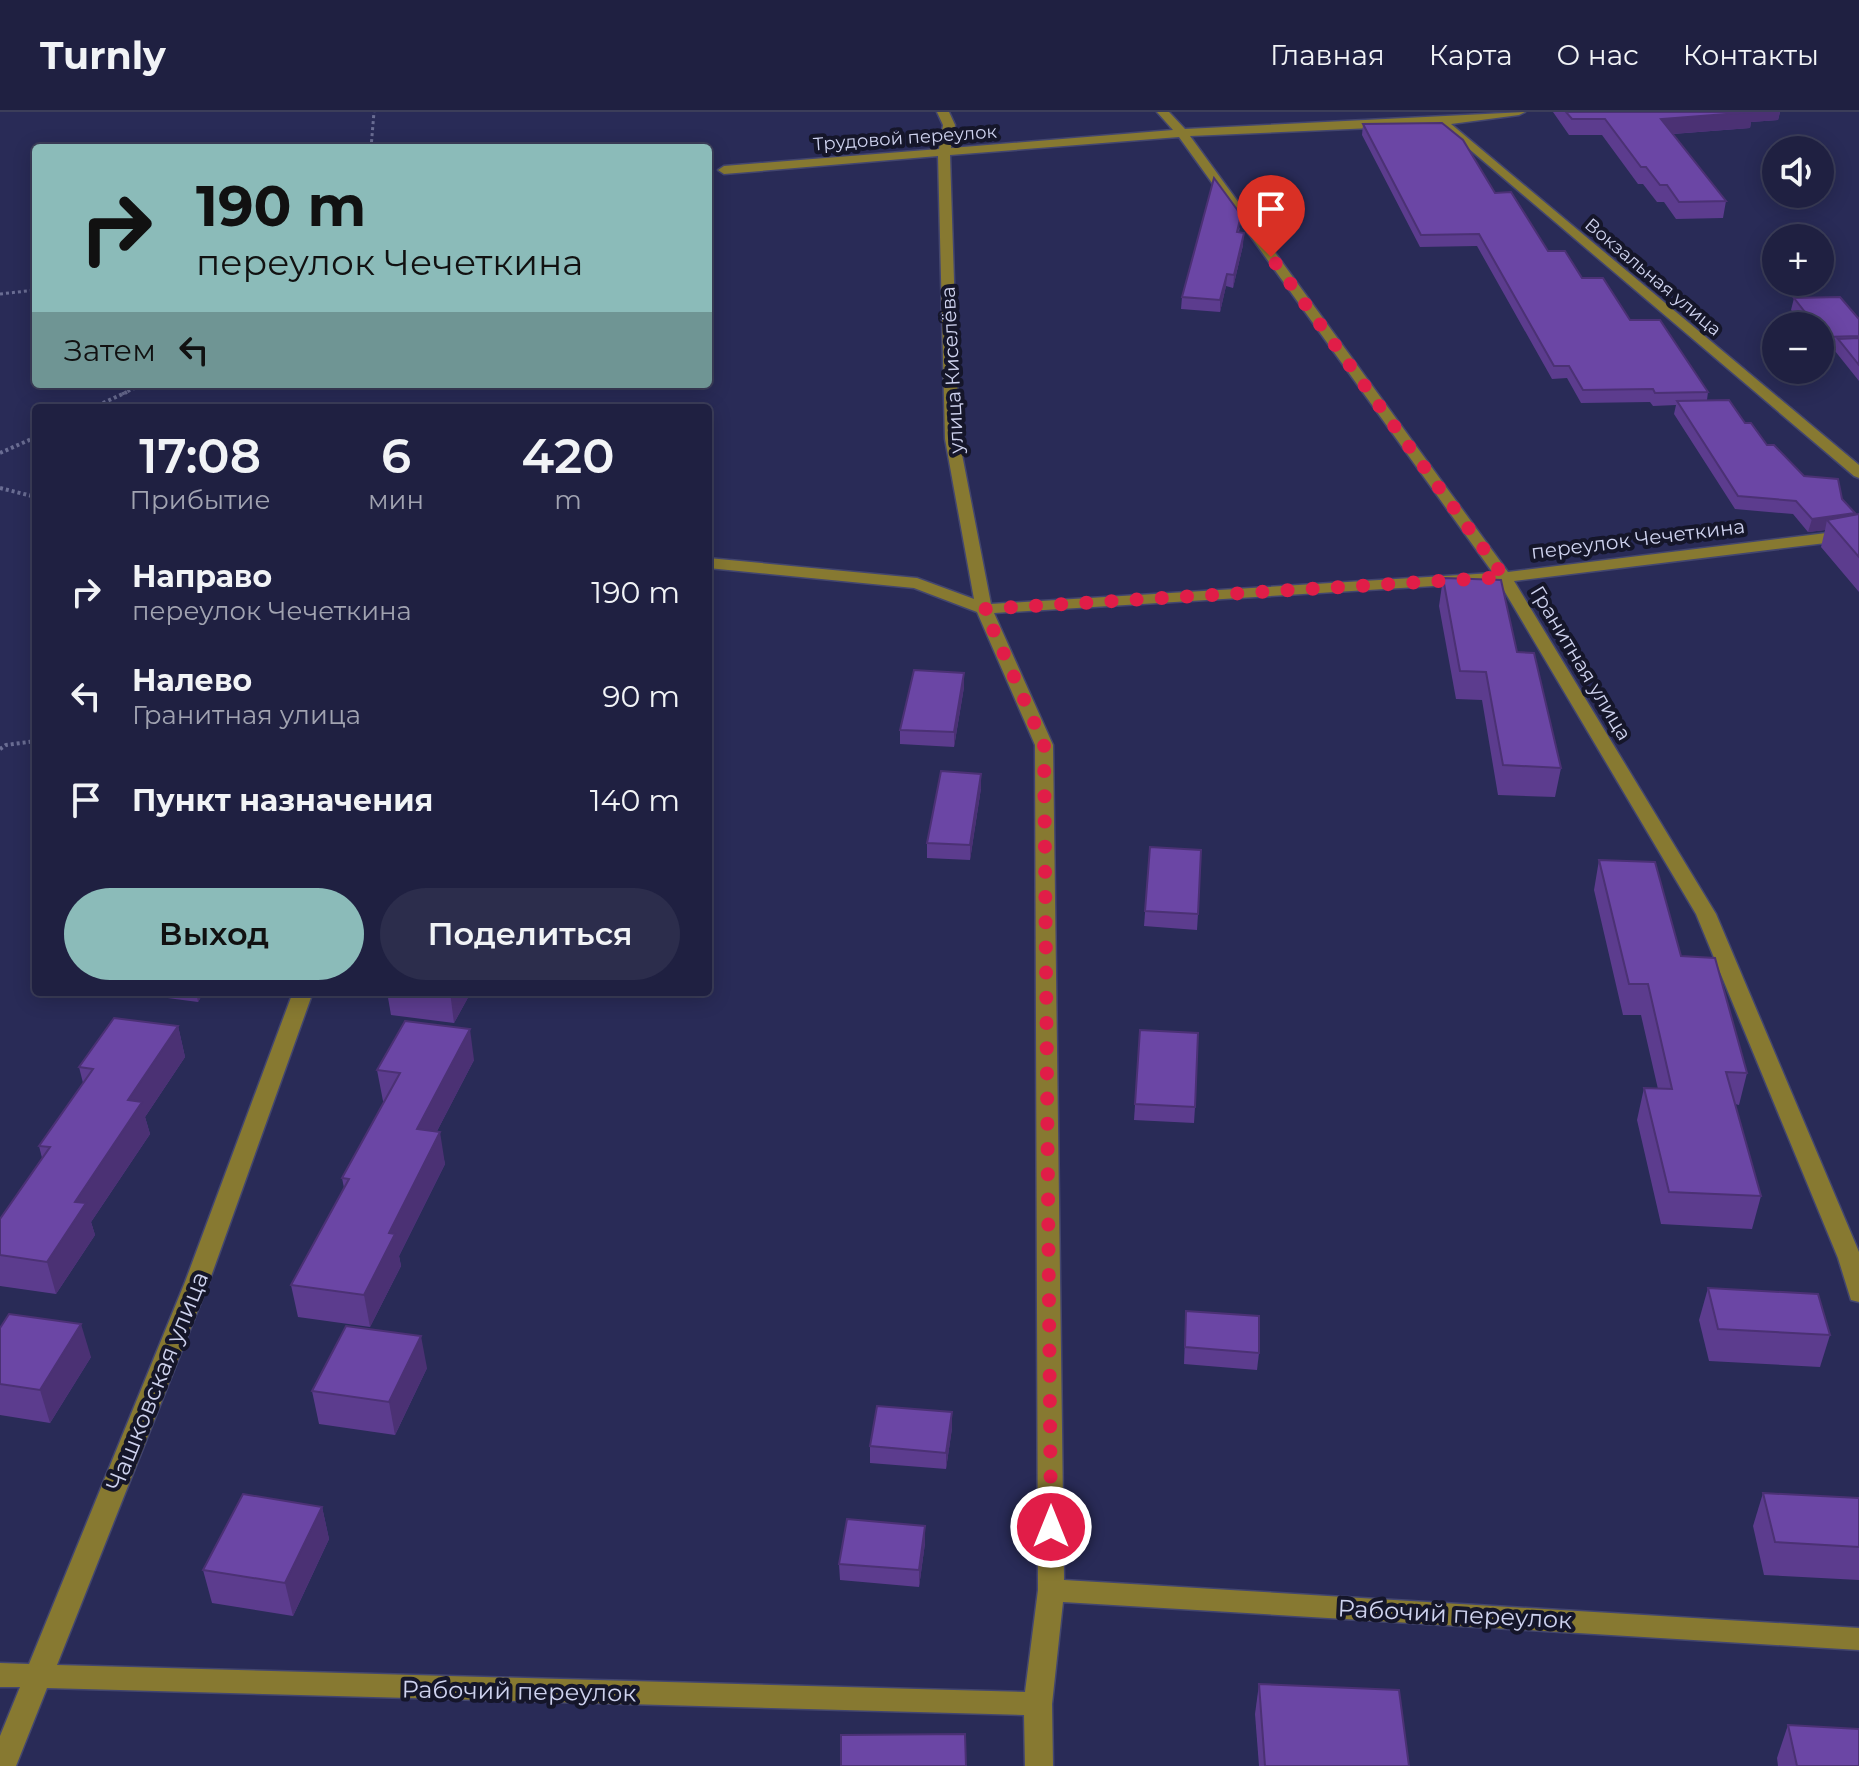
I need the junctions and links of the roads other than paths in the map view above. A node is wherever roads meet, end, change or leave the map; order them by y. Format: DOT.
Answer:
graph roads {
  1 [pos="943,112"];
  2 [pos="1163,112"];
  3 [pos="1422,112"];
  4 [pos="1519,112"];
  5 [pos="1441,122"];
  6 [pos="1182,133"];
  7 [pos="944,154"];
  8 [pos="724,170"];
  9 [pos="1859,473"];
  10 [pos="1859,534"];
  11 [pos="712,563"];
  12 [pos="1504,577"];
  13 [pos="984,609"];
  14 [pos="302,996"];
  15 [pos="1859,1294"];
  16 [pos="1051,1590"];
  17 [pos="1859,1639"];
  18 [pos="0,1675"];
  19 [pos="37,1678"];
  20 [pos="1038,1704"];
  21 [pos="2,1766"];
  22 [pos="1039,1766"];
  1 -- 7 [label="street, улица Киселёва"];
  2 -- 6 [label="street, Гранитная улица"];
  3 -- 5 [label="street, Вокзальная улица"];
  4 -- 5 [label="street, Трудовой переулок"];
  5 -- 6 [label="street, Трудовой переулок"];
  5 -- 9 [label="street, Вокзальная улица"];
  6 -- 7 [label="street, Трудовой переулок"];
  6 -- 12 [label="street, Гранитная улица"];
  7 -- 8 [label="street, Трудовой переулок"];
  7 -- 13 [label="street, улица Киселёва"];
  10 -- 12 [label="street, переулок Чечеткина"];
  11 -- 13 [label="street, переулок Чечеткина"];
  12 -- 13 [label="street, переулок Чечеткина"];
  12 -- 15 [label="street, Гранитная улица"];
  13 -- 16 [label="street, улица Киселёва"];
  14 -- 19 [label="street, Чашковская улица"];
  16 -- 17 [label="street, Рабочий переулок"];
  16 -- 20 [label="street, улица Киселёва"];
  18 -- 19 [label="street, Рабочий переулок"];
  19 -- 20 [label="street, Рабочий переулок"];
  19 -- 21 [label="street, Чашковская улица"];
  20 -- 22 [label="street, улица Киселёва"];
}
